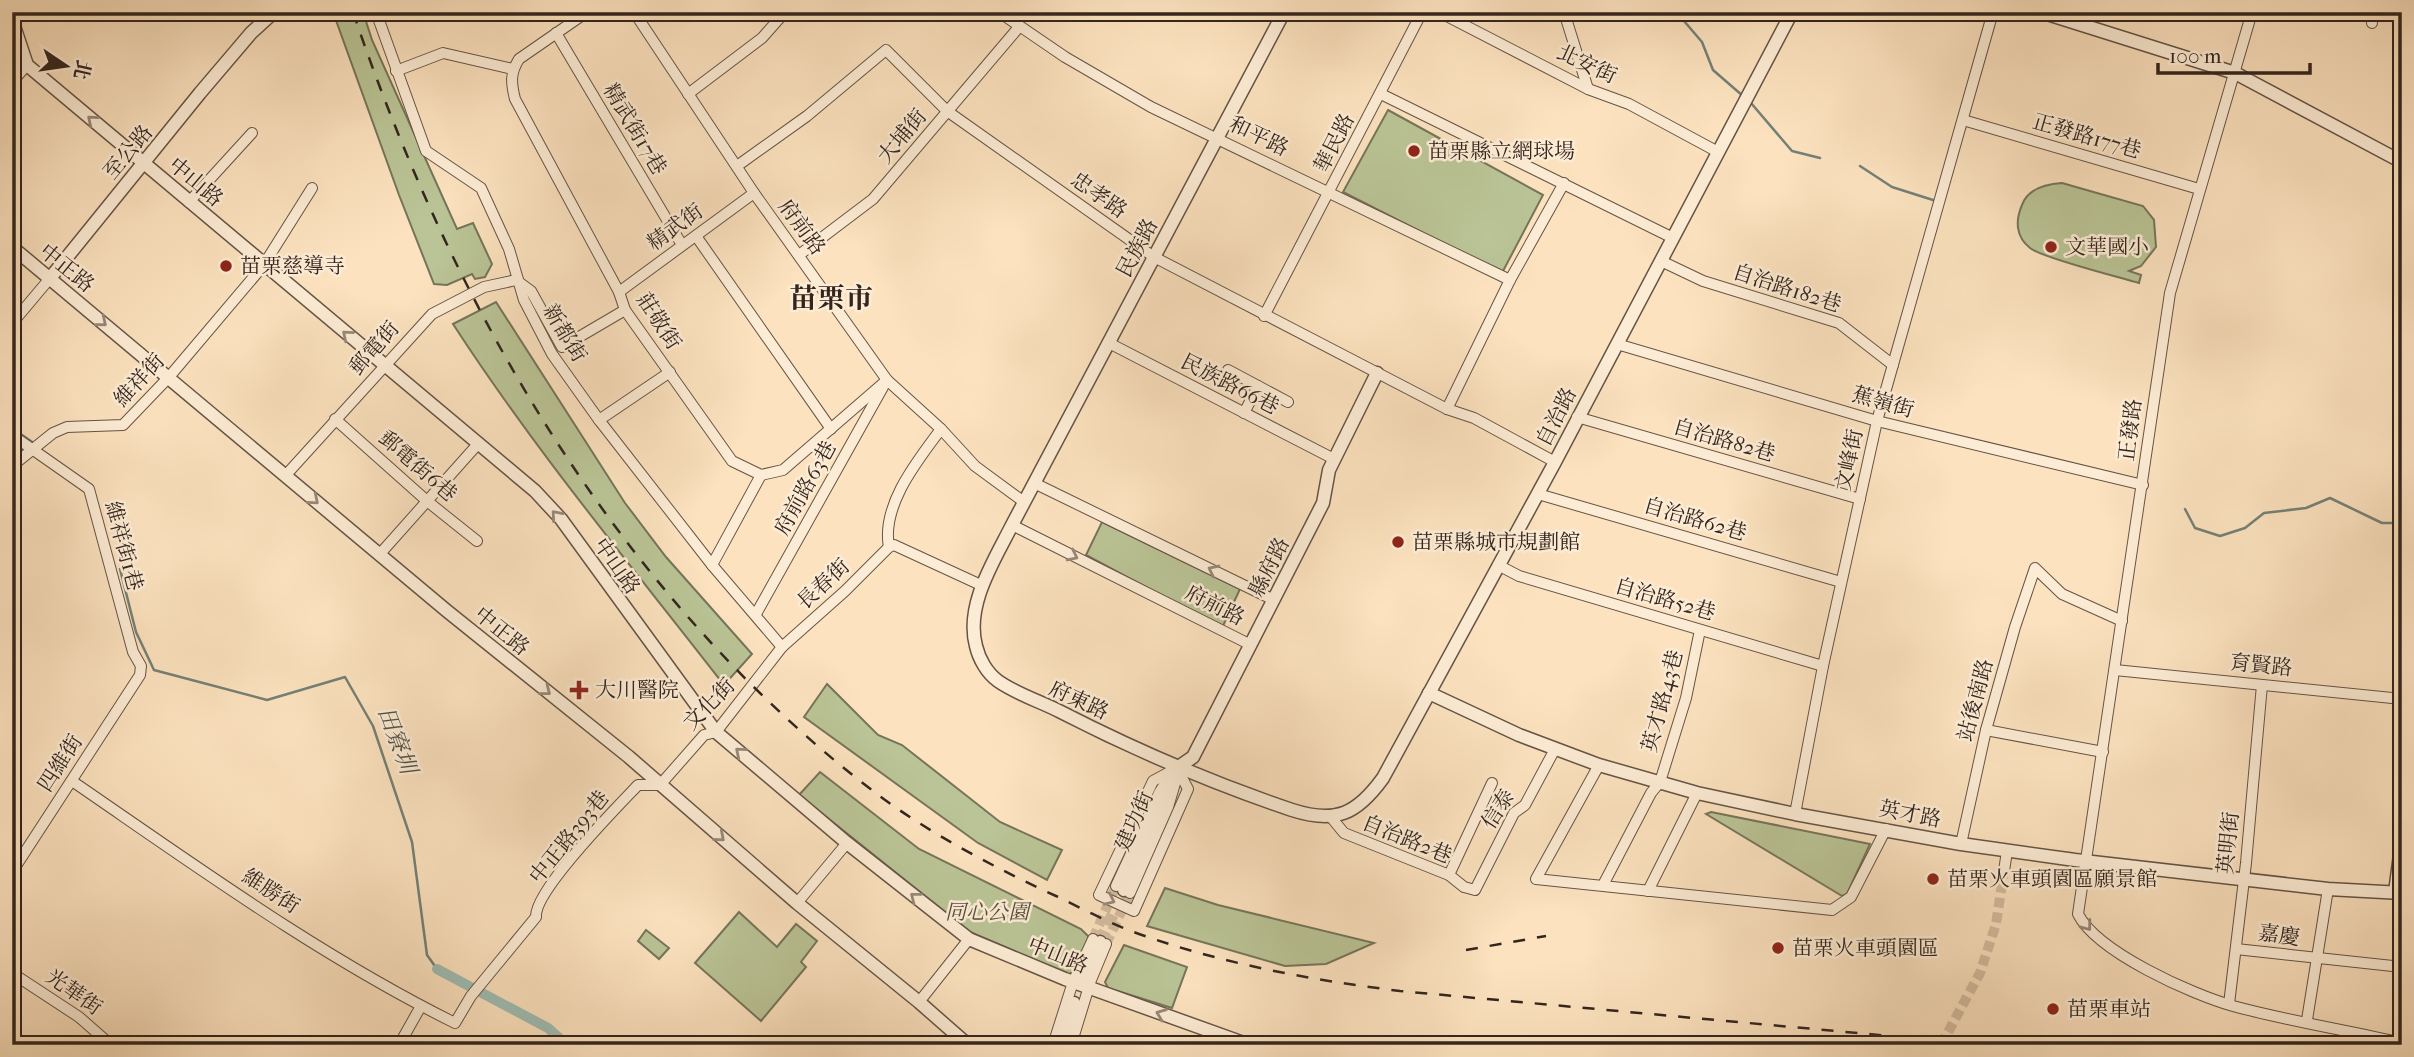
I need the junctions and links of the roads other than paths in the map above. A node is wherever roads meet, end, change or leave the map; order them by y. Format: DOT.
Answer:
graph roads {
  1 [pos="274,12"];
  2 [pos="376,12"];
  3 [pos="587,12"];
  4 [pos="634,12"];
  5 [pos="785,12"];
  6 [pos="999,12"];
  7 [pos="1283,12"];
  8 [pos="1422,12"];
  9 [pos="1439,12"];
  10 [pos="1564,12"];
  11 [pos="1792,12"];
  12 [pos="1993,12"];
  13 [pos="2041,12"];
  14 [pos="2252,12"];
  15 [pos="12,19"];
  16 [pos="1019,27"];
  17 [pos="556,33"];
  18 [pos="27,65"];
  19 [pos="513,69"];
  20 [pos="396,71"];
  21 [pos="2235,73"];
  22 [pos="12,82"];
  23 [pos="1588,89"];
  24 [pos="688,94"];
  25 [pos="1381,94"];
  26 [pos="947,111"];
  27 [pos="1963,120"];
  28 [pos="252,133"];
  29 [pos="1217,137"];
  30 [pos="1718,152"];
  31 [pos="2402,162"];
  32 [pos="144,164"];
  33 [pos="737,166"];
  34 [pos="1563,183"];
  35 [pos="312,188"];
  36 [pos="2199,189"];
  37 [pos="1330,192"];
  38 [pos="754,193"];
  39 [pos="189,202"];
  40 [pos="696,236"];
  41 [pos="1673,239"];
  42 [pos="682,245"];
  43 [pos="12,247"];
  44 [pos="799,255"];
  45 [pos="1154,257"];
  46 [pos="1661,261"];
  47 [pos="263,266"];
  48 [pos="51,277"];
  49 [pos="1510,279"];
  50 [pos="516,280"];
  51 [pos="619,292"];
  52 [pos="625,310"];
  53 [pos="1264,316"];
  54 [pos="14,321"];
  55 [pos="1109,343"];
  56 [pos="1617,344"];
  57 [pos="1893,365"];
  58 [pos="386,367"];
  59 [pos="1228,370"];
  60 [pos="670,372"];
  61 [pos="1377,373"];
  62 [pos="169,377"];
  63 [pos="887,380"];
  64 [pos="1258,386"];
  65 [pos="1288,402"];
  66 [pos="1447,409"];
  67 [pos="1244,413"];
  68 [pos="1577,417"];
  69 [pos="335,419"];
  70 [pos="599,420"];
  71 [pos="1877,421"];
  72 [pos="831,429"];
  73 [pos="941,429"];
  74 [pos="12,435"];
  75 [pos="477,445"];
  76 [pos="34,451"];
  77 [pos="1334,460"];
  78 [pos="1555,462"];
  79 [pos="12,466"];
  80 [pos="761,475"];
  81 [pos="285,476"];
  82 [pos="1034,483"];
  83 [pos="2143,485"];
  84 [pos="1538,494"];
  85 [pos="1860,499"];
  86 [pos="427,501"];
  87 [pos="1024,502"];
  88 [pos="1012,525"];
  89 [pos="477,541"];
  90 [pos="889,547"];
  91 [pos="379,555"];
  92 [pos="712,565"];
  93 [pos="1498,565"];
  94 [pos="1841,582"];
  95 [pos="983,586"];
  96 [pos="1274,600"];
  97 [pos="756,614"];
  98 [pos="2122,621"];
  99 [pos="1700,630"];
  100 [pos="1251,645"];
  101 [pos="782,647"];
  102 [pos="1823,666"];
  103 [pos="2115,670"];
  104 [pos="141,675"];
  105 [pos="2262,685"];
  106 [pos="1429,693"];
  107 [pos="2402,699"];
  108 [pos="1986,730"];
  109 [pos="716,732"];
  110 [pos="1555,749"];
  111 [pos="2103,752"];
  112 [pos="1599,765"];
  113 [pos="1177,768"];
  114 [pos="72,781"];
  115 [pos="1660,782"];
  116 [pos="1492,783"];
  117 [pos="660,785"];
  118 [pos="1697,793"];
  119 [pos="1794,814"];
  120 [pos="1330,817"];
  121 [pos="1886,829"];
  122 [pos="2402,840"];
  123 [pos="847,843"];
  124 [pos="1961,844"];
  125 [pos="2007,851"];
  126 [pos="2087,861"];
  127 [pos="2004,871"];
  128 [pos="12,872"];
  129 [pos="1449,875"];
  130 [pos="2244,878"];
  131 [pos="1603,884"];
  132 [pos="2328,889"];
  133 [pos="1124,890"];
  134 [pos="1475,890"];
  135 [pos="1648,891"];
  136 [pos="2399,893"];
  137 [pos="797,903"];
  138 [pos="969,939"];
  139 [pos="1100,942"];
  140 [pos="2236,949"];
  141 [pos="2316,960"];
  142 [pos="2402,967"];
  143 [pos="12,973"];
  144 [pos="1082,982"];
  145 [pos="919,1002"];
  146 [pos="1074,1003"];
  147 [pos="2229,1004"];
  148 [pos="421,1006"];
  149 [pos="2307,1020"];
  150 [pos="455,1023"];
  151 [pos="2402,1043"];
  152 [pos="111,1045"];
  153 [pos="399,1045"];
  154 [pos="968,1045"];
  155 [pos="1053,1045"];
  156 [pos="1061,1045"];
  157 [pos="1071,1045"];
  158 [pos="1249,1045"];
  1 -- 32 [label="street, 至公路"];
  2 -- 20 [label="street, 新都街"];
  3 -- 17 [label="street"];
  4 -- 24 [label="street, 府前路"];
  5 -- 24 [label="street"];
  6 -- 16 [label="street, 和平路"];
  7 -- 29 [label="street, 民族路"];
  8 -- 25 [label="street, 華民路"];
  9 -- 23 [label="street, 北安街"];
  10 -- 23 [label="street"];
  11 -- 30 [label="street, 自治路"];
  12 -- 27 [label="street, 文峰街"];
  13 -- 21 [label="street"];
  14 -- 21 [label="street, 正發路"];
  15 -- 18 [label="street"];
  16 -- 26 [label="street, 大埔街"];
  16 -- 29 [label="street, 和平路"];
  17 -- 19 [label="street"];
  17 -- 42 [label="street, 精武街17巷"];
  18 -- 22 [label="street"];
  32 -- 18 [label="street, 中山路, one-way"];
  19 -- 20 [label="street"];
  19 -- 51 [label="street, 莊敬街"];
  20 -- 50 [label="street, 新都街"];
  21 -- 31 [label="street"];
  21 -- 36 [label="street, 正發路"];
  23 -- 30 [label="street, 北安街"];
  24 -- 33 [label="street, 府前路"];
  25 -- 34 [label="street"];
  25 -- 37 [label="street, 華民路"];
  26 -- 33 [label="street, 忠孝路"];
  26 -- 44 [label="street, 大埔街"];
  26 -- 45 [label="street, 忠孝路"];
  27 -- 36 [label="street, 正發路177巷"];
  27 -- 57 [label="street, 文峰街"];
  28 -- 39 [label="street"];
  29 -- 37 [label="street, 和平路"];
  29 -- 45 [label="street, 民族路"];
  30 -- 41 [label="street, 自治路"];
  32 -- 39 [label="street, 中山路"];
  32 -- 48 [label="street, 至公路"];
  33 -- 38 [label="street, 府前路"];
  34 -- 41 [label="street"];
  34 -- 49 [label="street"];
  35 -- 47 [label="street, 維祥街"];
  36 -- 83 [label="street, 正發路"];
  37 -- 49 [label="street, 和平路"];
  37 -- 53 [label="street, 華民路"];
  38 -- 40 [label="street, 精武街"];
  38 -- 44 [label="street, 府前路"];
  39 -- 47 [label="street, 中山路"];
  40 -- 42 [label="street, 精武街"];
  40 -- 72 [label="street"];
  41 -- 46 [label="street, 自治路"];
  42 -- 51 [label="street, 精武街"];
  43 -- 48 [label="street, 中正路"];
  44 -- 63 [label="street, 府前路"];
  45 -- 53 [label="street, 忠孝路"];
  45 -- 55 [label="street, 民族路"];
  46 -- 56 [label="street, 自治路"];
  46 -- 57 [label="street, 自治路182巷"];
  58 -- 47 [label="street, 中山路, one-way"];
  47 -- 62 [label="street, 維祥街"];
  48 -- 54 [label="street, 至公路"];
  48 -- 62 [label="street, 中正路, one-way"];
  49 -- 66 [label="street"];
  50 -- 52 [label="street"];
  50 -- 58 [label="street, 郵電街"];
  50 -- 70 [label="street, 新都街"];
  51 -- 52 [label="street, 莊敬街"];
  52 -- 60 [label="street, 莊敬街"];
  53 -- 61 [label="street, 忠孝路"];
  55 -- 67 [label="street, 民族路66巷"];
  55 -- 82 [label="street, 民族路"];
  56 -- 68 [label="street, 自治路"];
  56 -- 71 [label="street, 蕉嶺街"];
  57 -- 71 [label="street, 文峰街"];
  58 -- 69 [label="street, 郵電街"];
  58 -- 75 [label="street, 中山路"];
  59 -- 64 [label="street"];
  60 -- 70 [label="street"];
  60 -- 80 [label="street, 莊敬街"];
  61 -- 66 [label="street, 忠孝路"];
  61 -- 77 [label="street, 縣府路"];
  62 -- 76 [label="street, 維祥街"];
  62 -- 81 [label="street, 中正路"];
  63 -- 72 [label="street"];
  63 -- 73 [label="street, 府前路"];
  63 -- 97 [label="street, 府前路63巷"];
  64 -- 65 [label="street"];
  64 -- 67 [label="street"];
  66 -- 78 [label="street, 忠孝路"];
  67 -- 77 [label="street, 民族路66巷"];
  68 -- 78 [label="street, 自治路"];
  68 -- 85 [label="street, 自治路82巷"];
  69 -- 81 [label="street, 郵電街"];
  69 -- 86 [label="street, 郵電街6巷"];
  70 -- 92 [label="street, 新都街"];
  71 -- 83 [label="street, 蕉嶺街"];
  71 -- 85 [label="street, 文峰街"];
  72 -- 80 [label="street"];
  73 -- 87 [label="street, 府前路"];
  73 -- 90 [label="street"];
  74 -- 76 [label="street, 維祥街1巷"];
  75 -- 86 [label="street"];
  109 -- 75 [label="street, 中山路, one-way"];
  76 -- 79 [label="street, 維祥街"];
  76 -- 104 [label="street, 維祥街1巷"];
  77 -- 96 [label="street, 縣府路"];
  78 -- 84 [label="street, 自治路"];
  80 -- 92 [label="street"];
  81 -- 91 [label="street, 中正路, one-way"];
  82 -- 87 [label="street, 民族路"];
  96 -- 82 [label="street, 府前路, one-way"];
  83 -- 98 [label="street, 正發路"];
  84 -- 93 [label="street, 自治路"];
  84 -- 94 [label="street, 自治路62巷"];
  85 -- 94 [label="street, 文峰街"];
  86 -- 89 [label="street, 郵電街6巷"];
  86 -- 91 [label="street"];
  87 -- 88 [label="street, 府東路"];
  88 -- 95 [label="street, 府東路"];
  88 -- 100 [label="street, 府前路, one-way"];
  90 -- 95 [label="street"];
  90 -- 101 [label="street, 長春街"];
  91 -- 117 [label="street, 中正路, one-way"];
  92 -- 97 [label="street, 新都街"];
  93 -- 99 [label="street, 自治路52巷"];
  93 -- 106 [label="street, 自治路"];
  94 -- 102 [label="street, 文峰街"];
  95 -- 113 [label="street, 府東路"];
  96 -- 100 [label="street, 縣府路"];
  97 -- 101 [label="street, 新都街"];
  98 -- 103 [label="street, 正發路"];
  98 -- 108 [label="street, 站後南路"];
  99 -- 102 [label="street, 自治路52巷"];
  99 -- 115 [label="street, 英才路43巷"];
  100 -- 113 [label="street, 縣府路"];
  101 -- 109 [label="street, 文化街"];
  102 -- 119 [label="street, 文峰街"];
  103 -- 105 [label="street, 育賢路"];
  103 -- 111 [label="street, 正發路"];
  104 -- 114 [label="street, 四維街"];
  105 -- 107 [label="street, 育賢路"];
  105 -- 130 [label="street, 英明街"];
  106 -- 110 [label="street, 英才路"];
  106 -- 120 [label="street, 自治路"];
  108 -- 111 [label="street"];
  108 -- 124 [label="street, 站後南路"];
  109 -- 117 [label="street, 文化街"];
  123 -- 109 [label="street, 中山路, one-way"];
  110 -- 112 [label="street, 英才路"];
  110 -- 134 [label="street, 信泰"];
  111 -- 126 [label="street, 正發路"];
  112 -- 115 [label="street, 英才路"];
  112 -- 131 [label="street"];
  113 -- 113 [label="street, one-way"];
  113 -- 120 [label="street, 府東路"];
  113 -- 133 [label="street, 建功街"];
  114 -- 128 [label="street, 四維街"];
  114 -- 148 [label="street, 維勝街"];
  115 -- 118 [label="street, 英才路"];
  115 -- 131 [label="street"];
  116 -- 129 [label="street"];
  117 -- 137 [label="street, 中正路, one-way"];
  117 -- 150 [label="street, 中正路393巷"];
  118 -- 119 [label="street, 英才路"];
  118 -- 135 [label="street"];
  119 -- 121 [label="street, 英才路"];
  120 -- 129 [label="street, 自治路2巷"];
  121 -- 124 [label="street, 英才路"];
  121 -- 135 [label="street"];
  122 -- 136 [label="street"];
  123 -- 137 [label="street"];
  138 -- 123 [label="street, 中山路, one-way"];
  124 -- 125 [label="street, 英才路"];
  125 -- 126 [label="street, 英才路"];
  125 -- 127 [label="street"];
  126 -- 130 [label="street, 英才路"];
  126 -- 147 [label="street, 正發路, one-way"];
  129 -- 134 [label="street, 自治路2巷"];
  130 -- 132 [label="street, 英才路"];
  130 -- 140 [label="street, 英明街"];
  131 -- 135 [label="street"];
  132 -- 136 [label="street, 英才路"];
  132 -- 141 [label="street, 嘉慶"];
  137 -- 145 [label="street, 中正路"];
  138 -- 144 [label="street, 中山路"];
  138 -- 145 [label="street"];
  139 -- 144 [label="street"];
  140 -- 141 [label="street, 嘉慶"];
  140 -- 147 [label="street, 英明街"];
  141 -- 142 [label="street, 嘉慶"];
  141 -- 149 [label="street, 嘉慶"];
  143 -- 152 [label="street, 光華街"];
  144 -- 155 [label="street"];
  144 -- 157 [label="street"];
  158 -- 144 [label="street, 中山路, one-way"];
  145 -- 154 [label="street, 中正路"];
  146 -- 156 [label="street"];
  147 -- 149 [label="street"];
  148 -- 150 [label="street, 維勝街"];
  148 -- 153 [label="street"];
  149 -- 151 [label="street"];
}
